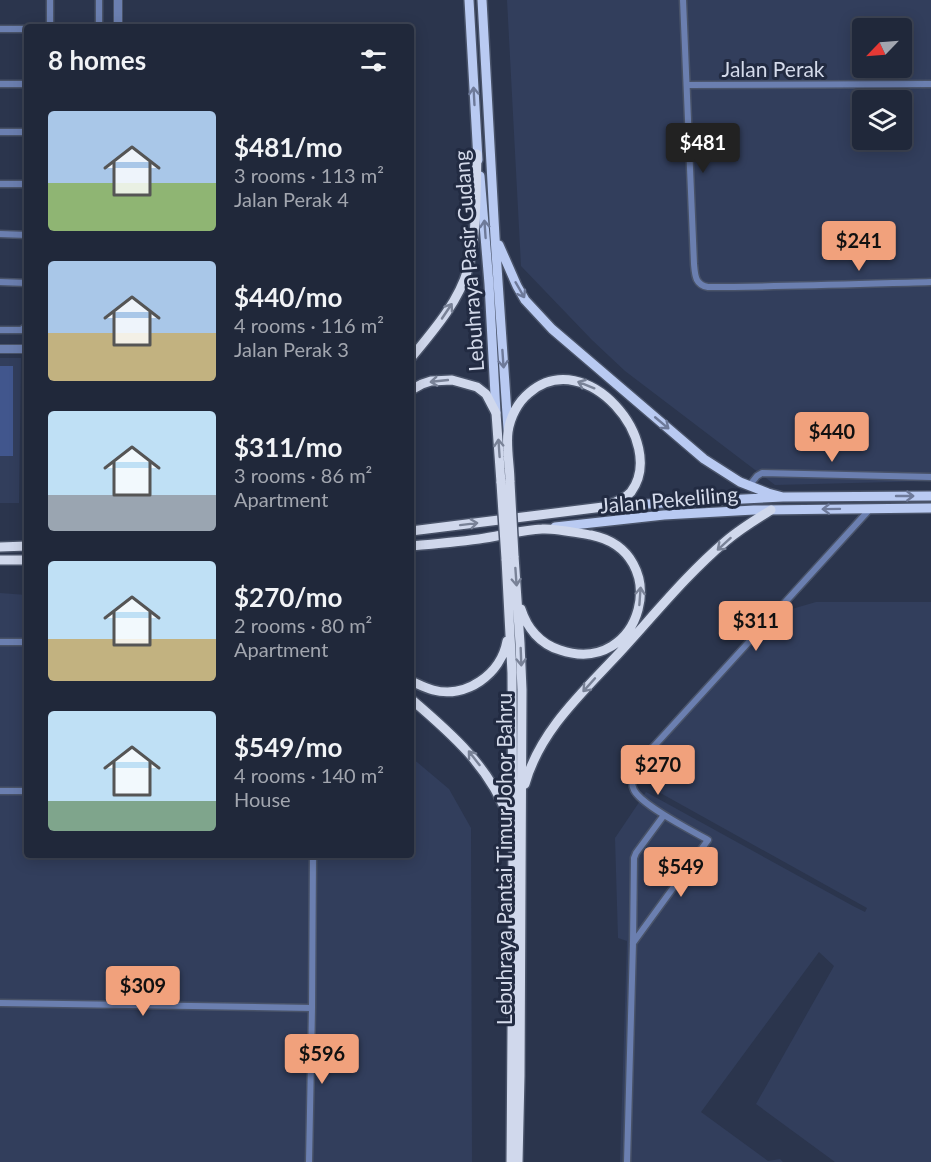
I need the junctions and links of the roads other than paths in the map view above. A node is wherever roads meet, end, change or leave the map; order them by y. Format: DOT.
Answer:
graph roads {
  1 [pos="50,0"];
  2 [pos="99,0"];
  3 [pos="118,0"];
  4 [pos="469,0"];
  5 [pos="482,0"];
  6 [pos="684,0"];
  7 [pos="50,24"];
  8 [pos="99,24"];
  9 [pos="118,24"];
  10 [pos="0,28"];
  11 [pos="24,28"];
  12 [pos="0,84"];
  13 [pos="24,84"];
  14 [pos="931,84"];
  15 [pos="687,85"];
  16 [pos="0,132"];
  17 [pos="24,132"];
  18 [pos="477,154"];
  19 [pos="0,184"];
  20 [pos="24,184"];
  21 [pos="0,234"];
  22 [pos="24,235"];
  23 [pos="495,237"];
  24 [pos="0,282"];
  25 [pos="931,282"];
  26 [pos="24,283"];
  27 [pos="24,328"];
  28 [pos="0,330"];
  29 [pos="0,349"];
  30 [pos="24,349"];
  31 [pos="414,354"];
  32 [pos="414,388"];
  33 [pos="496,413"];
  34 [pos="508,432"];
  35 [pos="931,477"];
  36 [pos="506,482"];
  37 [pos="749,486"];
  38 [pos="931,496"];
  39 [pos="783,497"];
  40 [pos="603,507"];
  41 [pos="931,508"];
  42 [pos="870,509"];
  43 [pos="771,510"];
  44 [pos="544,529"];
  45 [pos="414,531"];
  46 [pos="24,546"];
  47 [pos="414,546"];
  48 [pos="0,547"];
  49 [pos="510,557"];
  50 [pos="0,560"];
  51 [pos="24,560"];
  52 [pos="517,598"];
  53 [pos="508,626"];
  54 [pos="0,642"];
  55 [pos="24,642"];
  56 [pos="414,682"];
  57 [pos="414,702"];
  58 [pos="0,791"];
  59 [pos="24,791"];
  60 [pos="522,796"];
  61 [pos="664,815"];
  62 [pos="512,827"];
  63 [pos="313,858"];
  64 [pos="633,943"];
  65 [pos="0,1003"];
  66 [pos="312,1008"];
  67 [pos="309,1162"];
  68 [pos="511,1162"];
  69 [pos="518,1162"];
  70 [pos="627,1162"];
  1 -- 7 [label="street"];
  2 -- 8 [label="street"];
  3 -- 9 [label="street"];
  18 -- 4 [label="main road, Lebuhraya Pasir Gudang, one-way"];
  5 -- 23 [label="main road, Lebuhraya Pasir Gudang"];
  6 -- 15 [label="street"];
  10 -- 11 [label="street"];
  12 -- 13 [label="street"];
  14 -- 15 [label="street, Jalan Perak"];
  15 -- 25 [label="street"];
  16 -- 17 [label="street"];
  31 -- 18 [label="highway, one-way"];
  33 -- 18 [label="main road, Lebuhraya Pasir Gudang, one-way"];
  19 -- 20 [label="street"];
  21 -- 22 [label="street"];
  23 -- 34 [label="main road, Lebuhraya Pasir Gudang, one-way"];
  23 -- 37 [label="main road, one-way"];
  24 -- 26 [label="street"];
  27 -- 28 [label="street"];
  29 -- 30 [label="street"];
  33 -- 32 [label="highway, one-way"];
  36 -- 33 [label="highway, Lebuhraya Pasir Gudang, one-way"];
  34 -- 36 [label="highway, Lebuhraya Pasir Gudang"];
  40 -- 34 [label="highway, one-way"];
  35 -- 37 [label="street"];
  36 -- 49 [label="highway, Lebuhraya Pasir Gudang, bridge"];
  37 -- 39 [label="main road"];
  39 -- 38 [label="main road, Jalan Pekeliling, one-way"];
  39 -- 40 [label="main road, Jalan Pekeliling"];
  45 -- 40 [label="highway, one-way"];
  41 -- 42 [label="main road, Jalan Pekeliling"];
  42 -- 43 [label="main road, Jalan Pekeliling, one-way"];
  42 -- 61 [label="street"];
  43 -- 44 [label="main road, Jalan Pekeliling"];
  43 -- 60 [label="highway, one-way"];
  44 -- 47 [label="highway, Jalan Pekeliling"];
  52 -- 44 [label="highway, one-way"];
  46 -- 48 [label="highway"];
  49 -- 52 [label="highway, Lebuhraya Pantai Timur Johor Bahru, one-way"];
  49 -- 53 [label="highway, Lebuhraya Pantai Timur Johor Bahru"];
  50 -- 51 [label="highway"];
  52 -- 60 [label="highway, Lebuhraya Pantai Timur Johor Bahru, one-way"];
  53 -- 56 [label="highway"];
  53 -- 62 [label="highway, Lebuhraya Pantai Timur Johor Bahru"];
  54 -- 55 [label="street"];
  62 -- 57 [label="highway, one-way"];
  58 -- 59 [label="street"];
  60 -- 69 [label="highway, Lebuhraya Pantai Timur Johor Bahru"];
  61 -- 64 [label="street"];
  61 -- 64 [label="street"];
  62 -- 68 [label="highway, Lebuhraya Pantai Timur Johor Bahru"];
  63 -- 66 [label="street"];
  64 -- 70 [label="street"];
  65 -- 66 [label="street"];
  66 -- 67 [label="street"];
}
